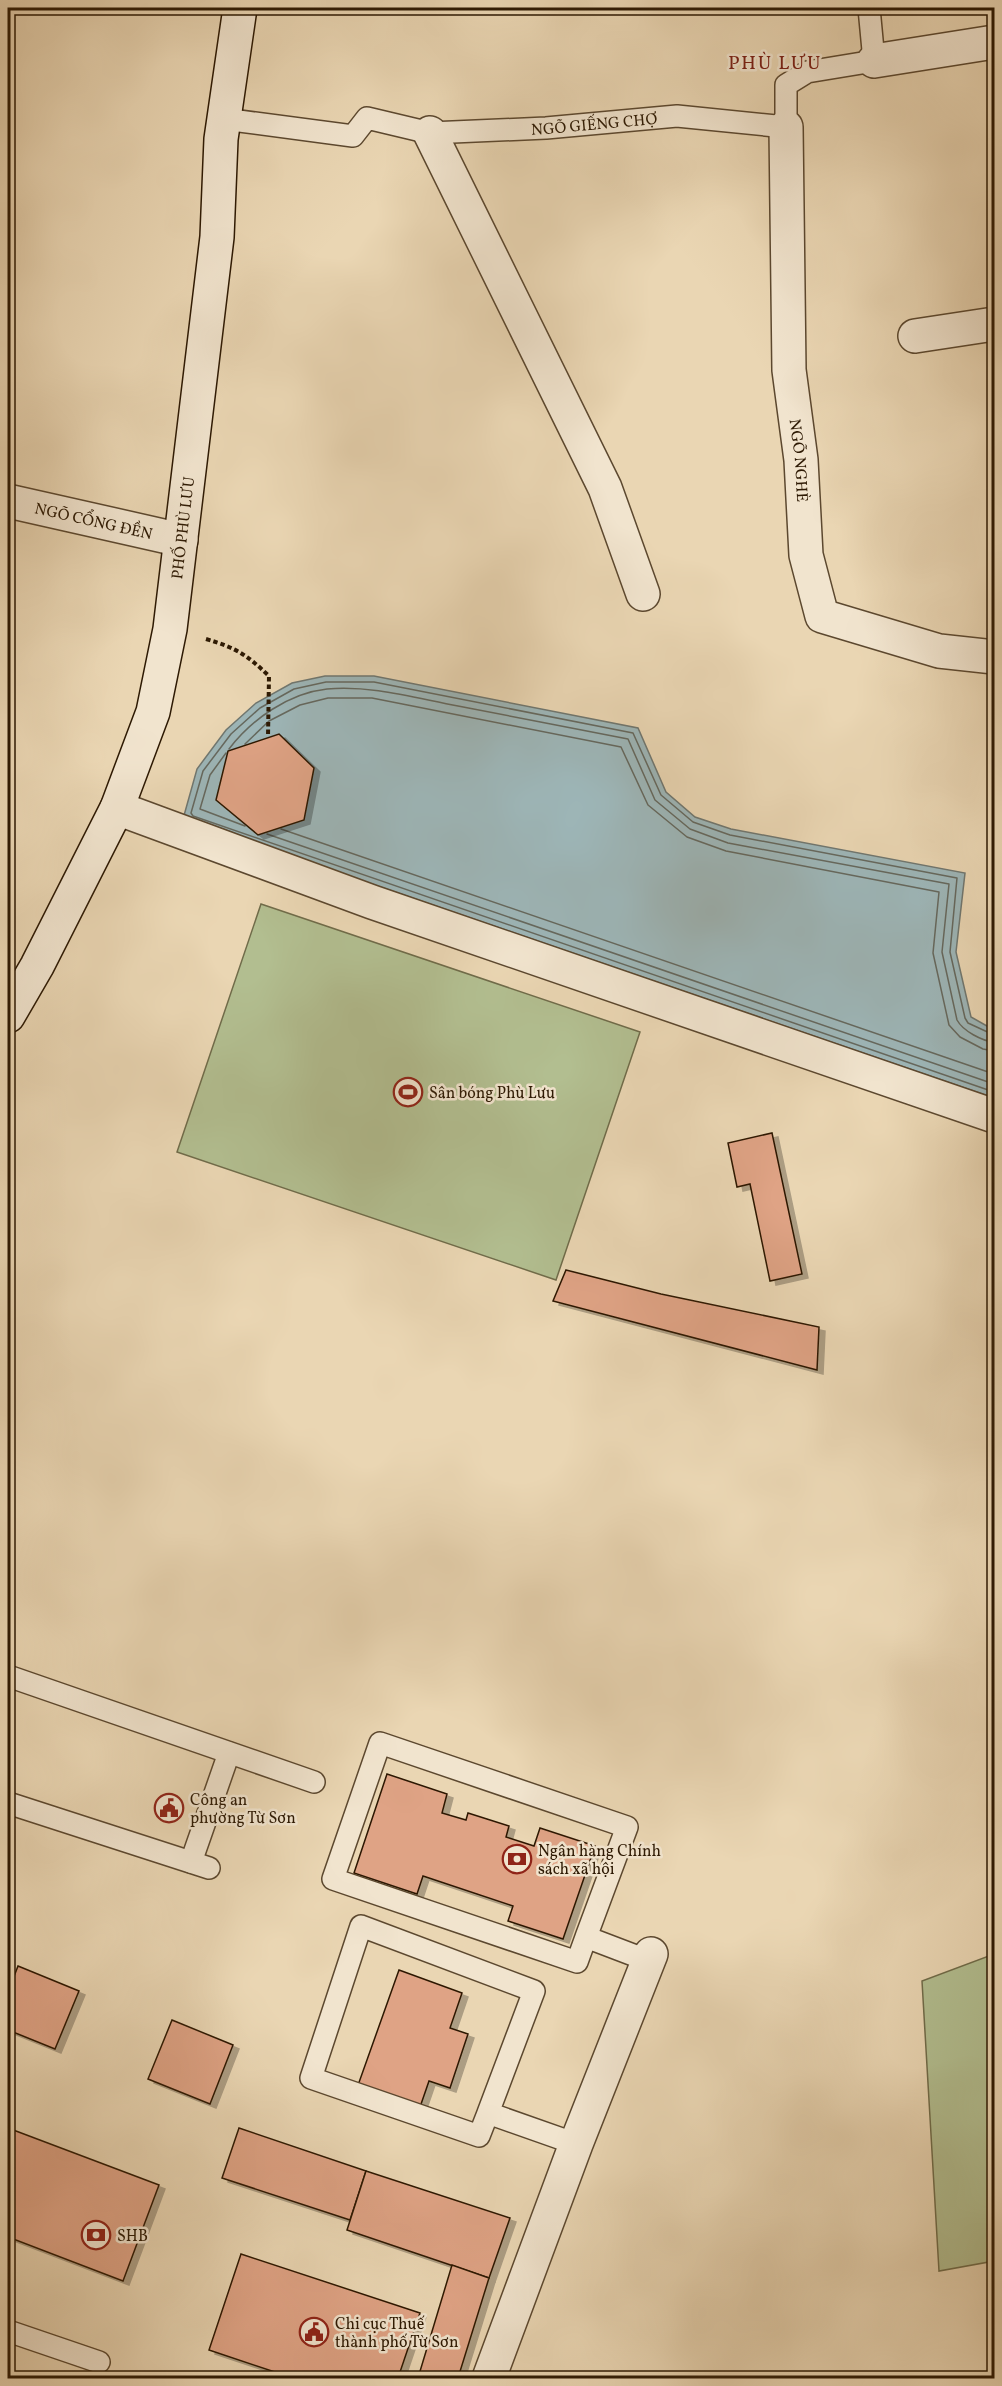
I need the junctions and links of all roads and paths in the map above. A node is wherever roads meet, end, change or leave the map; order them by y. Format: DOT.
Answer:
graph roads {
  1 [pos="240,8"];
  2 [pos="869,8"];
  3 [pos="994,42"];
  4 [pos="874,61"];
  5 [pos="224,119"];
  6 [pos="786,127"];
  7 [pos="430,133"];
  8 [pos="994,324"];
  9 [pos="915,336"];
  10 [pos="8,501"];
  11 [pos="181,540"];
  12 [pos="643,594"];
  13 [pos="170,629"];
  14 [pos="994,657"];
  15 [pos="267,737"];
  16 [pos="117,808"];
  17 [pos="8,1016"];
  18 [pos="994,1116"];
  19 [pos="8,1676"];
  20 [pos="229,1753"];
  21 [pos="314,1782"];
  22 [pos="8,1803"];
  23 [pos="586,1937"];
  24 [pos="650,1957"];
  25 [pos="488,2114"];
  26 [pos="576,2144"];
  27 [pos="8,2331"];
  28 [pos="99,2362"];
  29 [pos="489,2379"];
  1 -- 5 [label="street, PHỐ PHÙ LƯU"];
  2 -- 4 [label="lane"];
  3 -- 4 [label="street"];
  4 -- 6 [label="lane"];
  5 -- 7 [label="lane, NGÕ GIẾNG CHỢ"];
  5 -- 11 [label="street, PHỐ PHÙ LƯU"];
  6 -- 7 [label="lane, NGÕ GIẾNG CHỢ"];
  6 -- 14 [label="street, NGÕ NGHÈ"];
  7 -- 12 [label="street"];
  8 -- 9 [label="street"];
  10 -- 11 [label="street, NGÕ CỔNG ĐỀN"];
  11 -- 13 [label="street, PHỐ PHÙ LƯU"];
  13 -- 15 [label="path"];
  13 -- 16 [label="street, PHỐ PHÙ LƯU"];
  16 -- 17 [label="street, PHỐ PHÙ LƯU"];
  16 -- 18 [label="street"];
  19 -- 20 [label="lane"];
  20 -- 21 [label="lane"];
  20 -- 22 [label="lane"];
  23 -- 23 [label="lane"];
  23 -- 24 [label="lane"];
  24 -- 26 [label="street"];
  25 -- 25 [label="lane"];
  25 -- 26 [label="lane"];
  26 -- 29 [label="street"];
  27 -- 28 [label="lane"];
}
